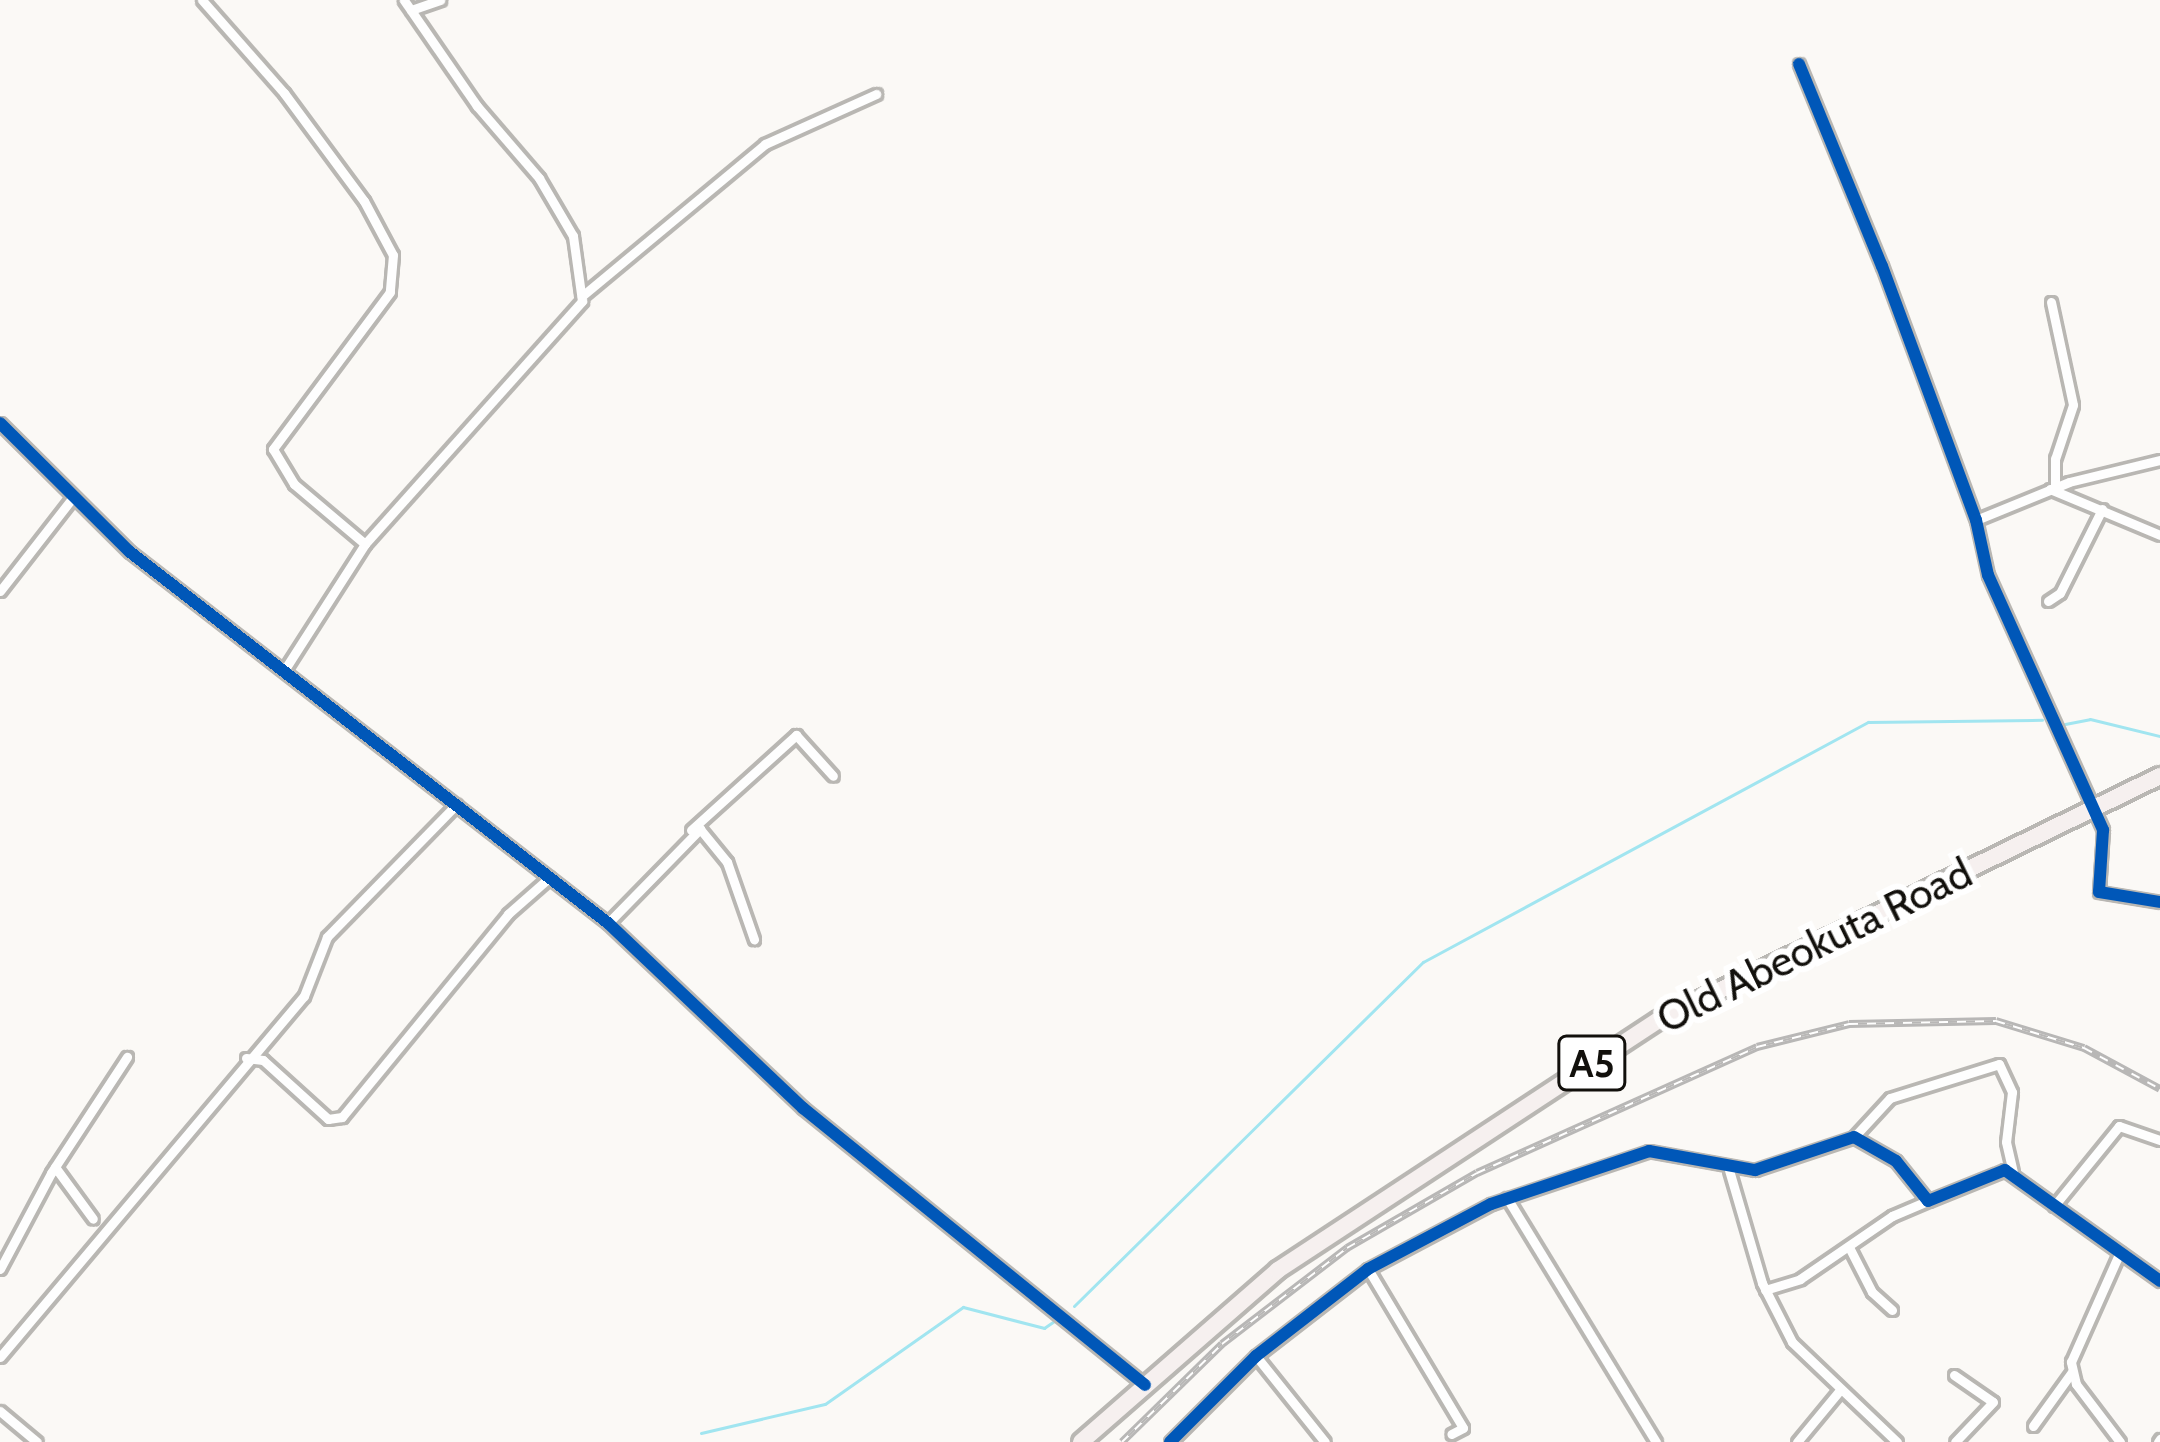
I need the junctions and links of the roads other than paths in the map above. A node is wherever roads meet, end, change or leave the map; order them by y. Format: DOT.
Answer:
graph roads {
  1 [pos="202,0"];
  2 [pos="440,0"];
  3 [pos="408,5"];
  4 [pos="1799,64"];
  5 [pos="875,94"];
  6 [pos="582,296"];
  7 [pos="2051,302"];
  8 [pos="0,423"];
  9 [pos="2160,460"];
  10 [pos="2052,488"];
  11 [pos="70,501"];
  12 [pos="2102,509"];
  13 [pos="1976,520"];
  14 [pos="2160,535"];
  15 [pos="364,544"];
  16 [pos="0,591"];
  17 [pos="2048,601"];
  18 [pos="285,669"];
  19 [pos="832,776"];
  20 [pos="2160,776"];
  21 [pos="456,806"];
  22 [pos="2093,807"];
  23 [pos="692,830"];
  24 [pos="549,878"];
  25 [pos="2160,902"];
  26 [pos="608,923"];
  27 [pos="754,939"];
  28 [pos="127,1057"];
  29 [pos="246,1058"];
  30 [pos="1854,1137"];
  31 [pos="2160,1140"];
  32 [pos="55,1167"];
  33 [pos="1729,1170"];
  34 [pos="2013,1172"];
  35 [pos="1507,1198"];
  36 [pos="1928,1201"];
  37 [pos="2054,1206"];
  38 [pos="93,1219"];
  39 [pos="1850,1249"];
  40 [pos="2120,1252"];
  41 [pos="0,1269"];
  42 [pos="1368,1269"];
  43 [pos="2160,1281"];
  44 [pos="1765,1290"];
  45 [pos="1892,1310"];
  46 [pos="0,1357"];
  47 [pos="1256,1357"];
  48 [pos="2072,1372"];
  49 [pos="1954,1375"];
  50 [pos="1145,1384"];
  51 [pos="1840,1390"];
  52 [pos="0,1411"];
  53 [pos="2033,1426"];
  54 [pos="1451,1434"];
  55 [pos="34,1441"];
  56 [pos="1081,1442"];
  57 [pos="1170,1442"];
  58 [pos="1325,1442"];
  59 [pos="1656,1442"];
  60 [pos="1797,1442"];
  61 [pos="1897,1442"];
  62 [pos="1955,1442"];
  63 [pos="2120,1442"];
  1 -- 15 [label="street"];
  2 -- 3 [label="street"];
  3 -- 6 [label="street"];
  4 -- 13 [label="street"];
  5 -- 6 [label="street"];
  6 -- 15 [label="street"];
  7 -- 10 [label="street"];
  8 -- 11 [label="street"];
  9 -- 10 [label="street"];
  10 -- 12 [label="street"];
  10 -- 13 [label="street"];
  11 -- 16 [label="street"];
  11 -- 18 [label="street"];
  12 -- 14 [label="street"];
  12 -- 17 [label="street"];
  13 -- 22 [label="street"];
  15 -- 18 [label="street"];
  18 -- 21 [label="street"];
  19 -- 23 [label="street"];
  20 -- 22 [label="highway, Old Abeokuta Road / A5"];
  21 -- 24 [label="street"];
  21 -- 29 [label="street"];
  22 -- 25 [label="street"];
  22 -- 50 [label="highway, Old Abeokuta Road / A5"];
  23 -- 26 [label="street"];
  23 -- 27 [label="street"];
  24 -- 26 [label="street"];
  24 -- 29 [label="street"];
  26 -- 50 [label="street"];
  28 -- 32 [label="street"];
  29 -- 46 [label="street"];
  30 -- 33 [label="street"];
  30 -- 34 [label="street"];
  30 -- 36 [label="street"];
  31 -- 37 [label="street"];
  32 -- 38 [label="street"];
  32 -- 41 [label="street"];
  33 -- 35 [label="street"];
  33 -- 44 [label="street"];
  34 -- 36 [label="street"];
  34 -- 37 [label="street"];
  35 -- 42 [label="street"];
  35 -- 59 [label="street"];
  36 -- 39 [label="street"];
  37 -- 40 [label="street"];
  39 -- 44 [label="street"];
  39 -- 45 [label="street"];
  40 -- 43 [label="street"];
  40 -- 48 [label="street"];
  42 -- 47 [label="street"];
  42 -- 54 [label="street"];
  44 -- 51 [label="street"];
  47 -- 57 [label="street"];
  47 -- 58 [label="street"];
  48 -- 53 [label="street"];
  48 -- 63 [label="street"];
  49 -- 62 [label="street"];
  50 -- 56 [label="highway, Old Abeokuta Road / A5"];
  51 -- 60 [label="street"];
  51 -- 61 [label="street"];
  52 -- 55 [label="street"];
}
